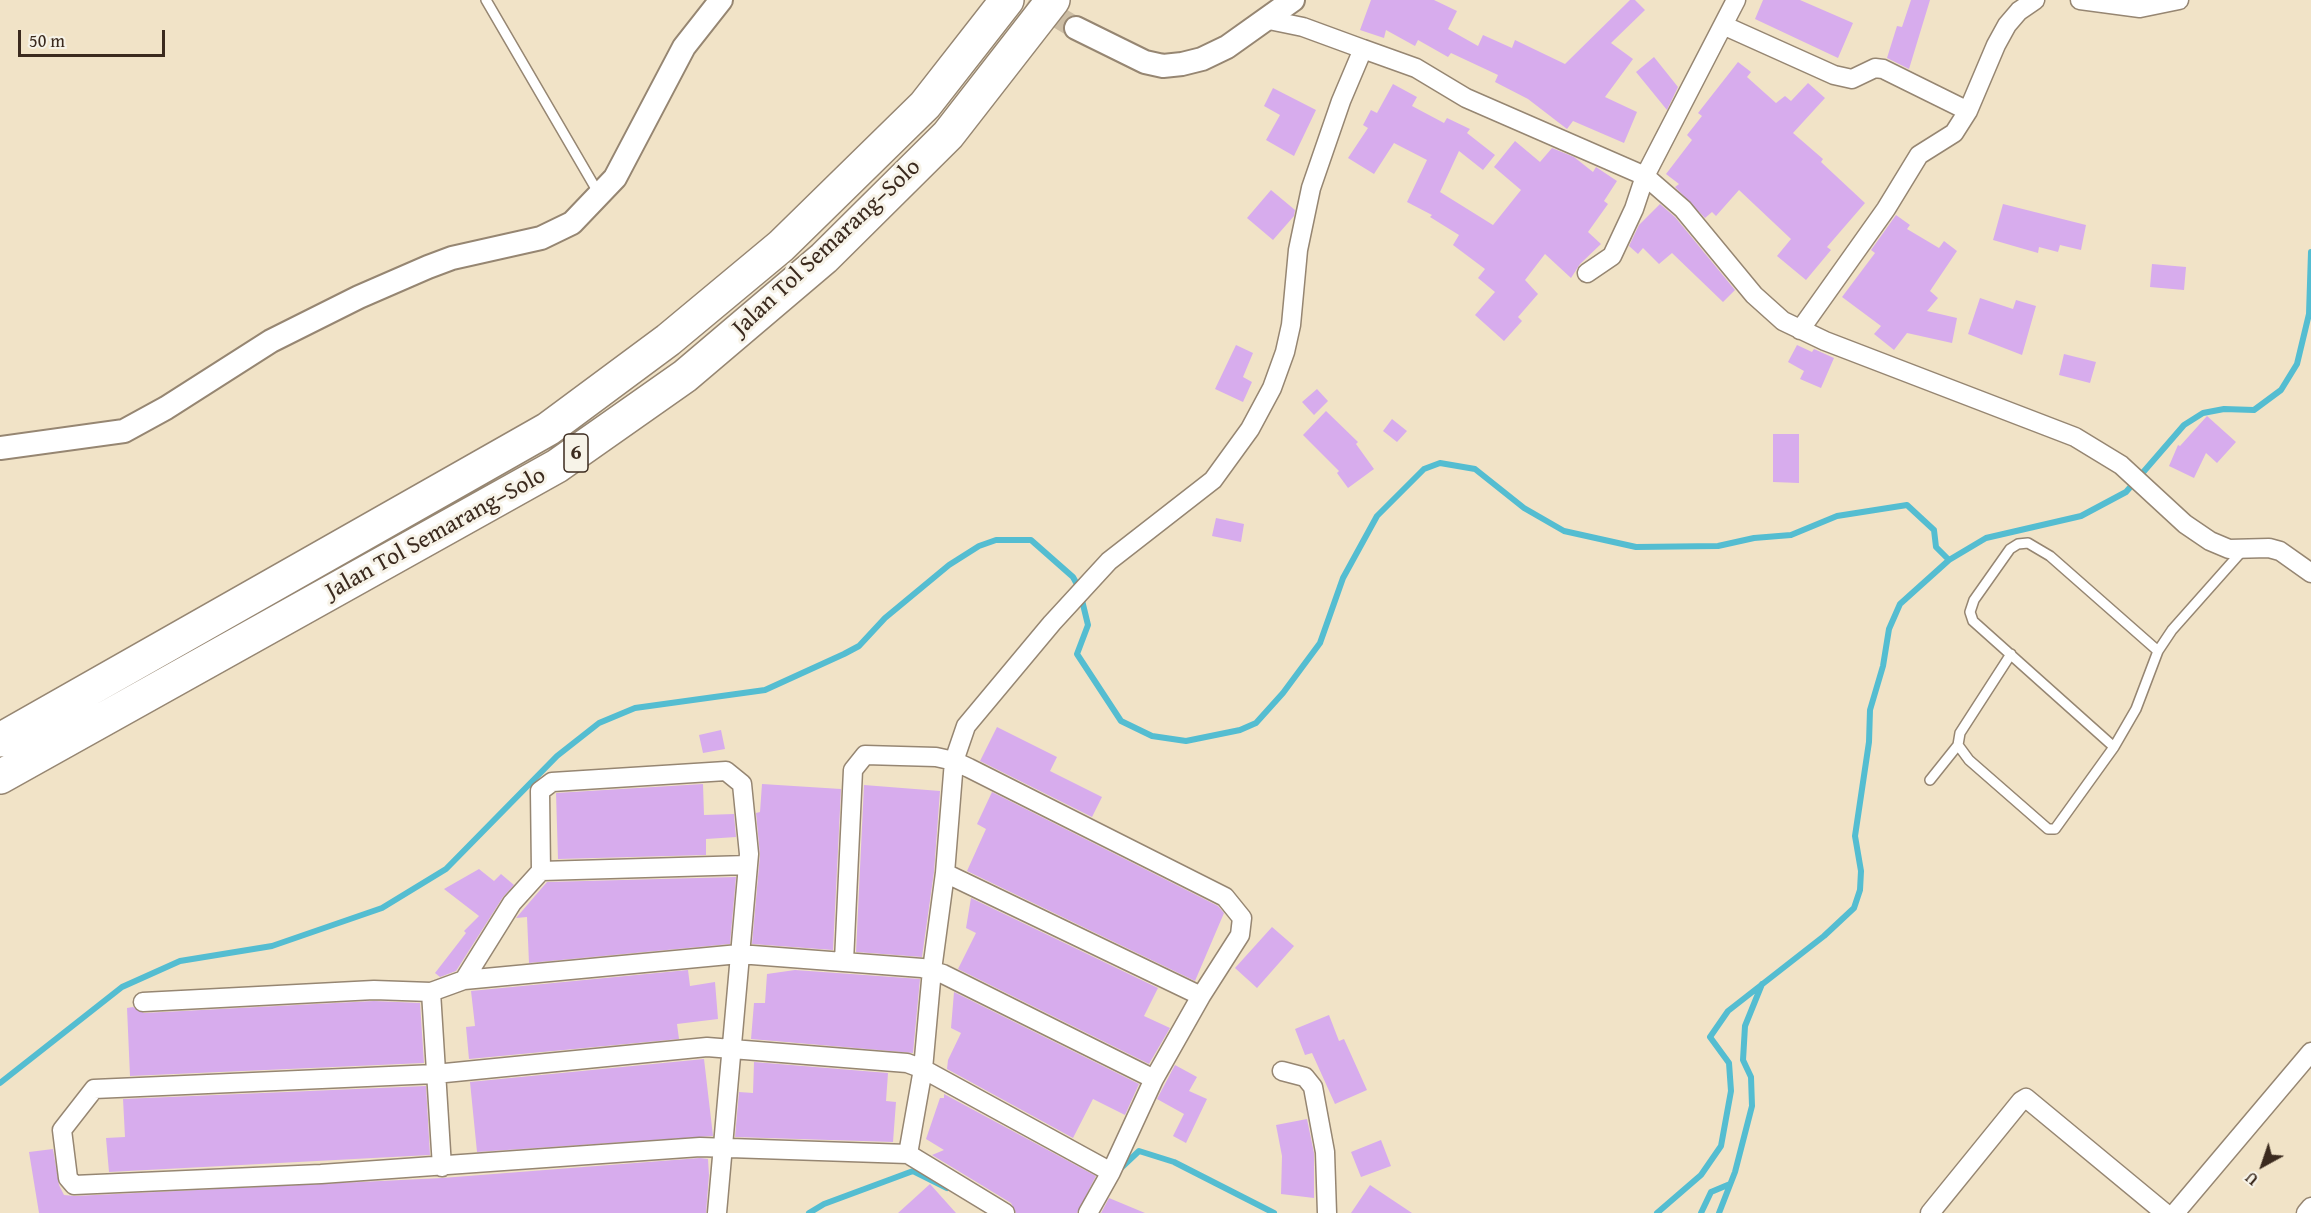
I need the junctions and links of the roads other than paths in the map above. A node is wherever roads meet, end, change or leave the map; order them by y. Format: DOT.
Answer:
graph roads {
  1 [pos="486,0"];
  2 [pos="721,0"];
  3 [pos="1007,0"];
  4 [pos="1053,0"];
  5 [pos="1293,0"];
  6 [pos="1736,0"];
  7 [pos="2035,0"];
  8 [pos="2080,0"];
  9 [pos="2179,0"];
  10 [pos="1269,20"];
  11 [pos="1725,26"];
  12 [pos="1076,28"];
  13 [pos="1363,49"];
  14 [pos="1968,111"];
  15 [pos="1645,176"];
  16 [pos="600,196"];
  17 [pos="1587,273"];
  18 [pos="1800,330"];
  19 [pos="0,448"];
  20 [pos="2243,550"];
  21 [pos="2311,573"];
  22 [pos="2158,651"];
  23 [pos="2011,654"];
  24 [pos="0,740"];
  25 [pos="1958,745"];
  26 [pos="2114,747"];
  27 [pos="954,761"];
  28 [pos="0,777"];
  29 [pos="1930,780"];
  30 [pos="748,865"];
  31 [pos="541,871"];
  32 [pos="945,873"];
  33 [pos="739,954"];
  34 [pos="844,961"];
  35 [pos="932,970"];
  36 [pos="464,980"];
  37 [pos="431,992"];
  38 [pos="1201,996"];
  39 [pos="143,1002"];
  40 [pos="730,1048"];
  41 [pos="2311,1052"];
  42 [pos="923,1069"];
  43 [pos="1282,1071"];
  44 [pos="435,1074"];
  45 [pos="1154,1078"];
  46 [pos="721,1147"];
  47 [pos="908,1154"];
  48 [pos="442,1167"];
  49 [pos="1111,1172"];
  50 [pos="2311,1207"];
  51 [pos="717,1213"];
  52 [pos="1005,1213"];
  53 [pos="1088,1213"];
  54 [pos="1327,1213"];
  55 [pos="1930,1213"];
  56 [pos="2165,1213"];
  57 [pos="2175,1213"];
  58 [pos="2306,1213"];
  1 -- 16 [label="lane"];
  2 -- 16 [label="street"];
  3 -- 24 [label="highway, Jalan Tol Semarang–Solo / 6"];
  4 -- 28 [label="highway, Jalan Tol Semarang–Solo / 6"];
  5 -- 10 [label="street"];
  6 -- 11 [label="street"];
  7 -- 14 [label="street"];
  8 -- 9 [label="street"];
  10 -- 12 [label="street"];
  10 -- 13 [label="street"];
  11 -- 14 [label="street"];
  11 -- 15 [label="street"];
  13 -- 15 [label="street"];
  13 -- 27 [label="street"];
  14 -- 18 [label="street"];
  15 -- 17 [label="street"];
  15 -- 18 [label="street"];
  16 -- 19 [label="street"];
  18 -- 20 [label="street"];
  20 -- 21 [label="street"];
  20 -- 22 [label="lane"];
  22 -- 23 [label="lane"];
  22 -- 26 [label="lane"];
  23 -- 25 [label="lane"];
  23 -- 26 [label="lane"];
  25 -- 26 [label="lane"];
  25 -- 29 [label="lane"];
  27 -- 32 [label="street"];
  27 -- 34 [label="street"];
  27 -- 38 [label="street"];
  30 -- 31 [label="street"];
  30 -- 31 [label="street"];
  30 -- 33 [label="street"];
  31 -- 36 [label="street"];
  32 -- 35 [label="street"];
  32 -- 38 [label="street"];
  33 -- 34 [label="street"];
  33 -- 36 [label="street"];
  33 -- 40 [label="street"];
  34 -- 35 [label="street"];
  35 -- 42 [label="street"];
  35 -- 45 [label="street"];
  36 -- 37 [label="street"];
  37 -- 39 [label="street"];
  37 -- 44 [label="street"];
  38 -- 45 [label="street"];
  40 -- 42 [label="street"];
  40 -- 44 [label="street"];
  40 -- 46 [label="street"];
  41 -- 57 [label="street"];
  42 -- 47 [label="street"];
  42 -- 49 [label="street"];
  43 -- 54 [label="street"];
  44 -- 48 [label="street"];
  44 -- 48 [label="street"];
  45 -- 49 [label="street"];
  46 -- 47 [label="street"];
  46 -- 48 [label="street"];
  46 -- 51 [label="street"];
  47 -- 52 [label="street"];
  49 -- 53 [label="street"];
  50 -- 58 [label="street"];
  55 -- 56 [label="street"];
}
